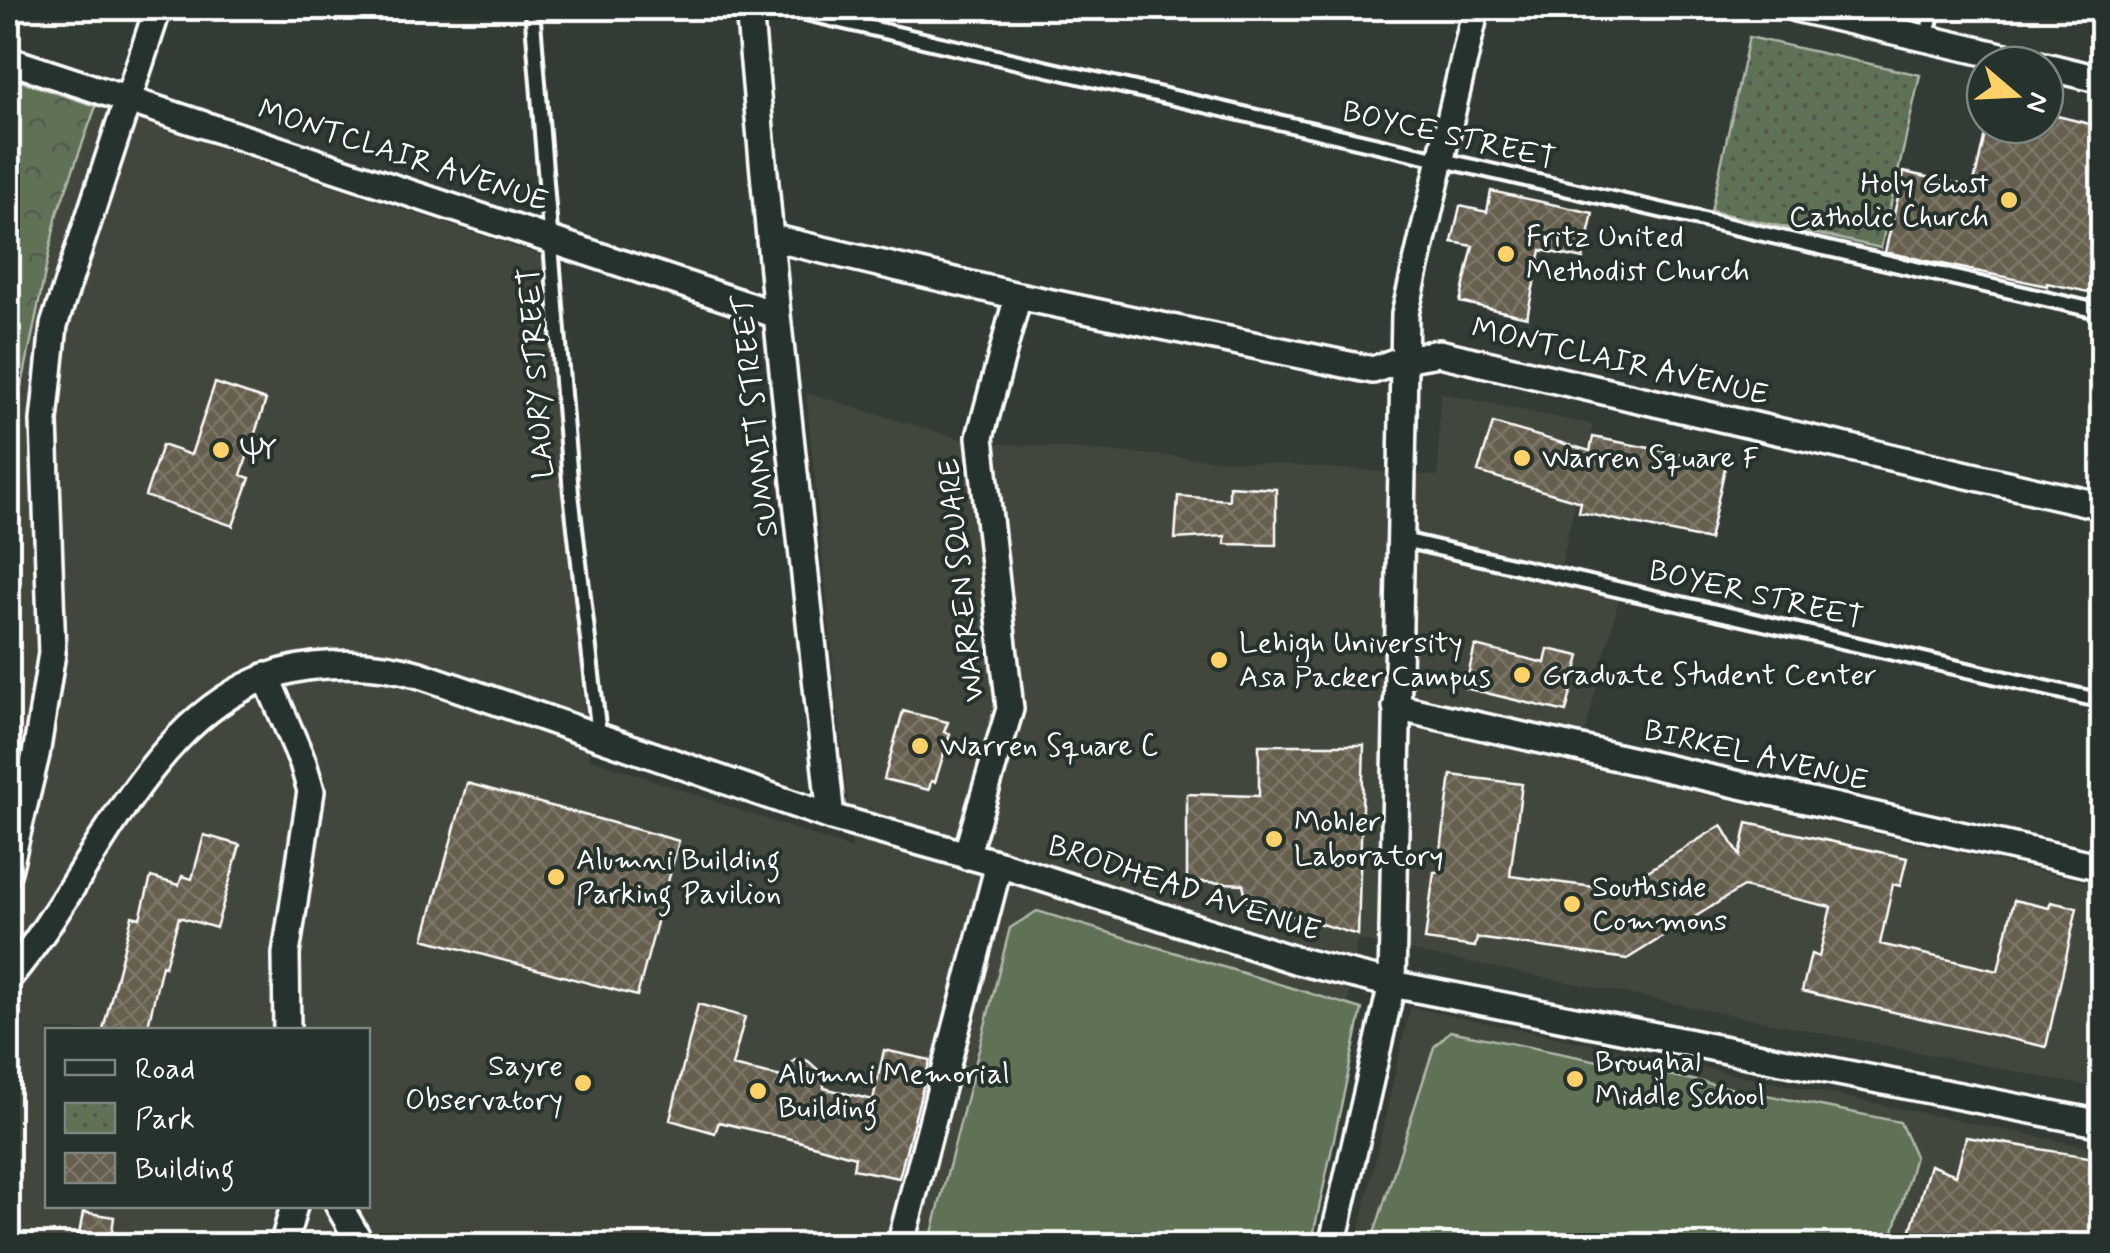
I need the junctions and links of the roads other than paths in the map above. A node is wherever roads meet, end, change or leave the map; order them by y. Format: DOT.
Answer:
graph roads {
  1 [pos="158,8"];
  2 [pos="532,8"];
  3 [pos="749,8"];
  4 [pos="784,8"];
  5 [pos="1476,8"];
  6 [pos="1795,8"];
  7 [pos="1933,8"];
  8 [pos="1926,37"];
  9 [pos="1965,47"];
  10 [pos="8,60"];
  11 [pos="2065,71"];
  12 [pos="2102,80"];
  13 [pos="127,98"];
  14 [pos="1441,160"];
  15 [pos="772,238"];
  16 [pos="552,240"];
  17 [pos="1018,296"];
  18 [pos="2102,312"];
  19 [pos="777,315"];
  20 [pos="1403,360"];
  21 [pos="2102,506"];
  22 [pos="1398,538"];
  23 [pos="266,676"];
  24 [pos="2102,701"];
  25 [pos="1396,707"];
  26 [pos="599,734"];
  27 [pos="831,818"];
  28 [pos="966,856"];
  29 [pos="998,864"];
  30 [pos="2102,868"];
  31 [pos="8,872"];
  32 [pos="8,978"];
  33 [pos="1392,984"];
  34 [pos="287,1028"];
  35 [pos="2102,1124"];
  36 [pos="293,1208"];
  37 [pos="340,1208"];
  38 [pos="283,1246"];
  39 [pos="362,1246"];
  40 [pos="900,1246"];
  41 [pos="1332,1246"];
  1 -- 13 [label="street"];
  2 -- 16 [label="lane, LAURY STREET"];
  3 -- 15 [label="street, SUMMIT STREET"];
  4 -- 14 [label="lane, BOYCE STREET"];
  5 -- 14 [label="street"];
  6 -- 8 [label="street"];
  7 -- 8 [label="lane"];
  8 -- 9 [label="street"];
  10 -- 13 [label="street, MONTCLAIR AVENUE"];
  11 -- 12 [label="street"];
  13 -- 16 [label="street, MONTCLAIR AVENUE"];
  13 -- 31 [label="street"];
  14 -- 18 [label="lane, BOYCE STREET"];
  14 -- 20 [label="street"];
  15 -- 17 [label="street, MONTCLAIR AVENUE"];
  15 -- 19 [label="street, SUMMIT STREET"];
  16 -- 19 [label="street, MONTCLAIR AVENUE"];
  16 -- 26 [label="lane, LAURY STREET"];
  17 -- 20 [label="street, MONTCLAIR AVENUE"];
  17 -- 28 [label="street, WARREN SQUARE"];
  19 -- 27 [label="street, SUMMIT STREET"];
  20 -- 21 [label="street, MONTCLAIR AVENUE"];
  20 -- 22 [label="street"];
  22 -- 24 [label="lane, BOYER STREET"];
  22 -- 25 [label="street"];
  23 -- 26 [label="street, BRODHEAD AVENUE"];
  23 -- 32 [label="street, BRODHEAD AVENUE"];
  23 -- 34 [label="street"];
  25 -- 30 [label="street, BIRKEL AVENUE"];
  25 -- 33 [label="street"];
  26 -- 27 [label="street, BRODHEAD AVENUE"];
  27 -- 28 [label="street, BRODHEAD AVENUE"];
  28 -- 29 [label="street, BRODHEAD AVENUE"];
  29 -- 33 [label="street, BRODHEAD AVENUE"];
  29 -- 40 [label="street"];
  33 -- 35 [label="street, BRODHEAD AVENUE"];
  33 -- 41 [label="street"];
  36 -- 38 [label="street"];
  37 -- 39 [label="street"];
}
